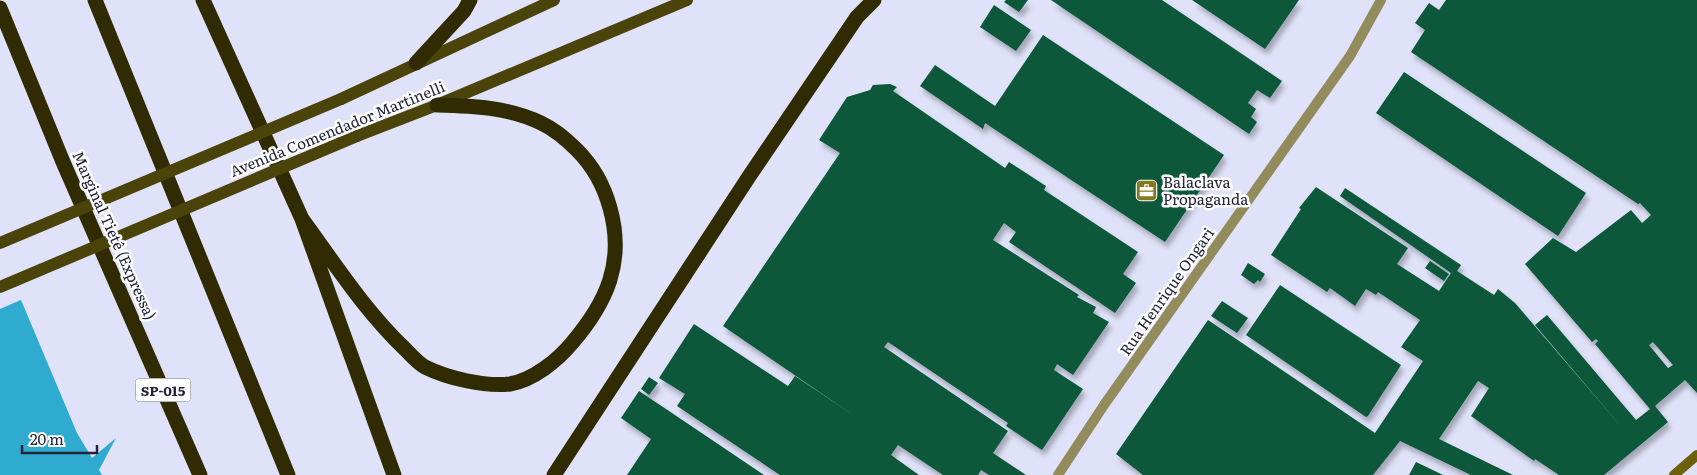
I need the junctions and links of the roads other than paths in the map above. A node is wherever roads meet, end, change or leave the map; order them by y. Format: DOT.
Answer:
graph roads {
  1 [pos="95,0"];
  2 [pos="203,0"];
  3 [pos="470,0"];
  4 [pos="554,0"];
  5 [pos="687,0"];
  6 [pos="874,0"];
  7 [pos="1381,0"];
  8 [pos="0,8"];
  9 [pos="416,62"];
  10 [pos="437,105"];
  11 [pos="302,219"];
  12 [pos="0,243"];
  13 [pos="0,287"];
  14 [pos="1697,455"];
  15 [pos="200,475"];
  16 [pos="288,475"];
  17 [pos="394,475"];
  18 [pos="554,475"];
  19 [pos="1058,475"];
  20 [pos="1674,475"];
  1 -- 16 [label="highway"];
  2 -- 11 [label="highway"];
  3 -- 9 [label="highway"];
  4 -- 9 [label="main road, Avenida Comendador Martinelli"];
  5 -- 10 [label="main road, Avenida Comendador Martinelli"];
  6 -- 18 [label="highway"];
  7 -- 19 [label="street, Rua Henrique Ongari"];
  8 -- 15 [label="highway, Marginal Tietê (Expressa) / SP-015"];
  9 -- 12 [label="main road, Avenida Comendador Martinelli, bridge"];
  10 -- 11 [label="highway"];
  10 -- 13 [label="main road, Avenida Comendador Martinelli, bridge"];
  11 -- 17 [label="highway"];
  14 -- 20 [label="street"];
}
